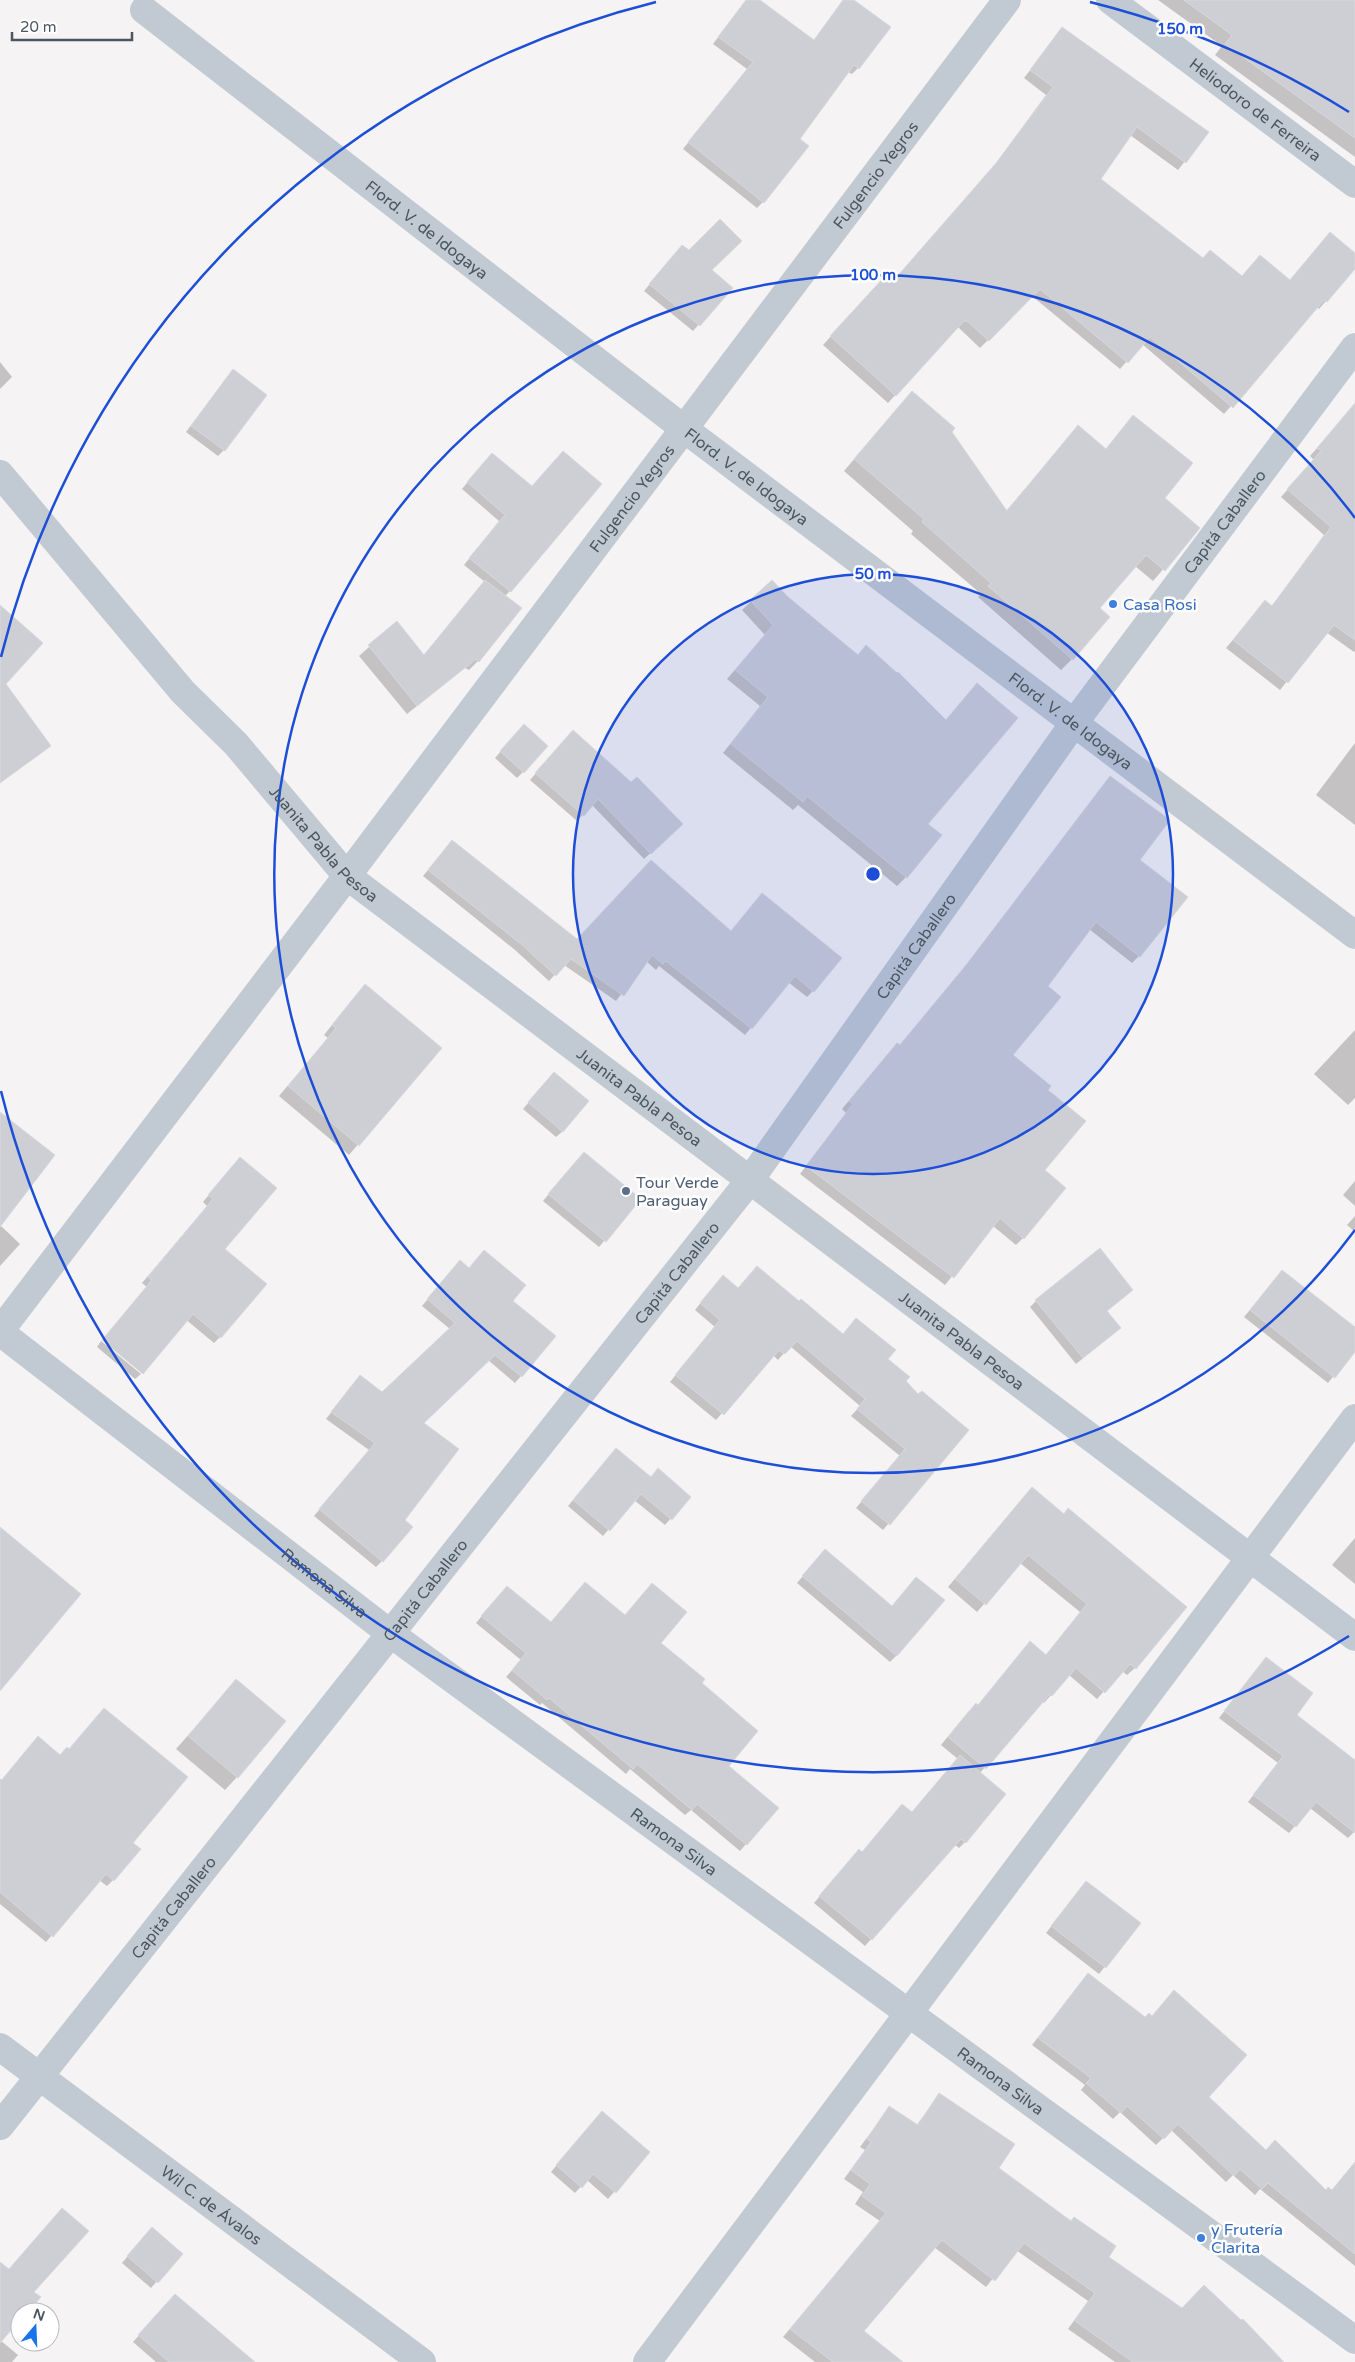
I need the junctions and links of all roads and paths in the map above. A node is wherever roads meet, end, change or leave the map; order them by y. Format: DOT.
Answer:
graph roads {
  1 [pos="1007,0"];
  2 [pos="1110,0"];
  3 [pos="144,10"];
  4 [pos="1355,184"];
  5 [pos="1355,347"];
  6 [pos="683,428"];
  7 [pos="0,474"];
  8 [pos="1074,723"];
  9 [pos="347,876"];
  10 [pos="1355,935"];
  11 [pos="750,1180"];
  12 [pos="0,1332"];
  13 [pos="1355,1418"];
  14 [pos="1250,1558"];
  15 [pos="391,1634"];
  16 [pos="1355,1637"];
  17 [pos="909,2013"];
  18 [pos="0,2047"];
  19 [pos="39,2076"];
  20 [pos="0,2126"];
  21 [pos="1355,2340"];
  22 [pos="422,2362"];
  23 [pos="647,2362"];
  1 -- 6 [label="street, Fulgencio Yegros"];
  2 -- 4 [label="street, Heliodoro de Ferreira"];
  3 -- 6 [label="street, Flord. V. de Idogaya"];
  5 -- 8 [label="street, Capitá Caballero"];
  6 -- 8 [label="street, Flord. V. de Idogaya"];
  6 -- 9 [label="street, Fulgencio Yegros"];
  7 -- 9 [label="street, Juanita Pabla Pesoa"];
  8 -- 10 [label="street, Flord. V. de Idogaya"];
  8 -- 11 [label="street, Capitá Caballero"];
  9 -- 11 [label="street, Juanita Pabla Pesoa"];
  9 -- 12 [label="street, Fulgencio Yegros"];
  11 -- 14 [label="street, Juanita Pabla Pesoa"];
  11 -- 15 [label="street, Capitá Caballero"];
  12 -- 15 [label="street, Ramona Silva"];
  13 -- 14 [label="street"];
  14 -- 16 [label="street, Juanita Pabla Pesoa"];
  14 -- 17 [label="street"];
  15 -- 17 [label="street, Ramona Silva"];
  15 -- 19 [label="street, Capitá Caballero"];
  17 -- 21 [label="street, Ramona Silva"];
  17 -- 23 [label="street"];
  18 -- 19 [label="street, Wil C. de Ávalos"];
  19 -- 20 [label="street, Capitá Caballero"];
  19 -- 22 [label="street, Wil C. de Ávalos"];
}
